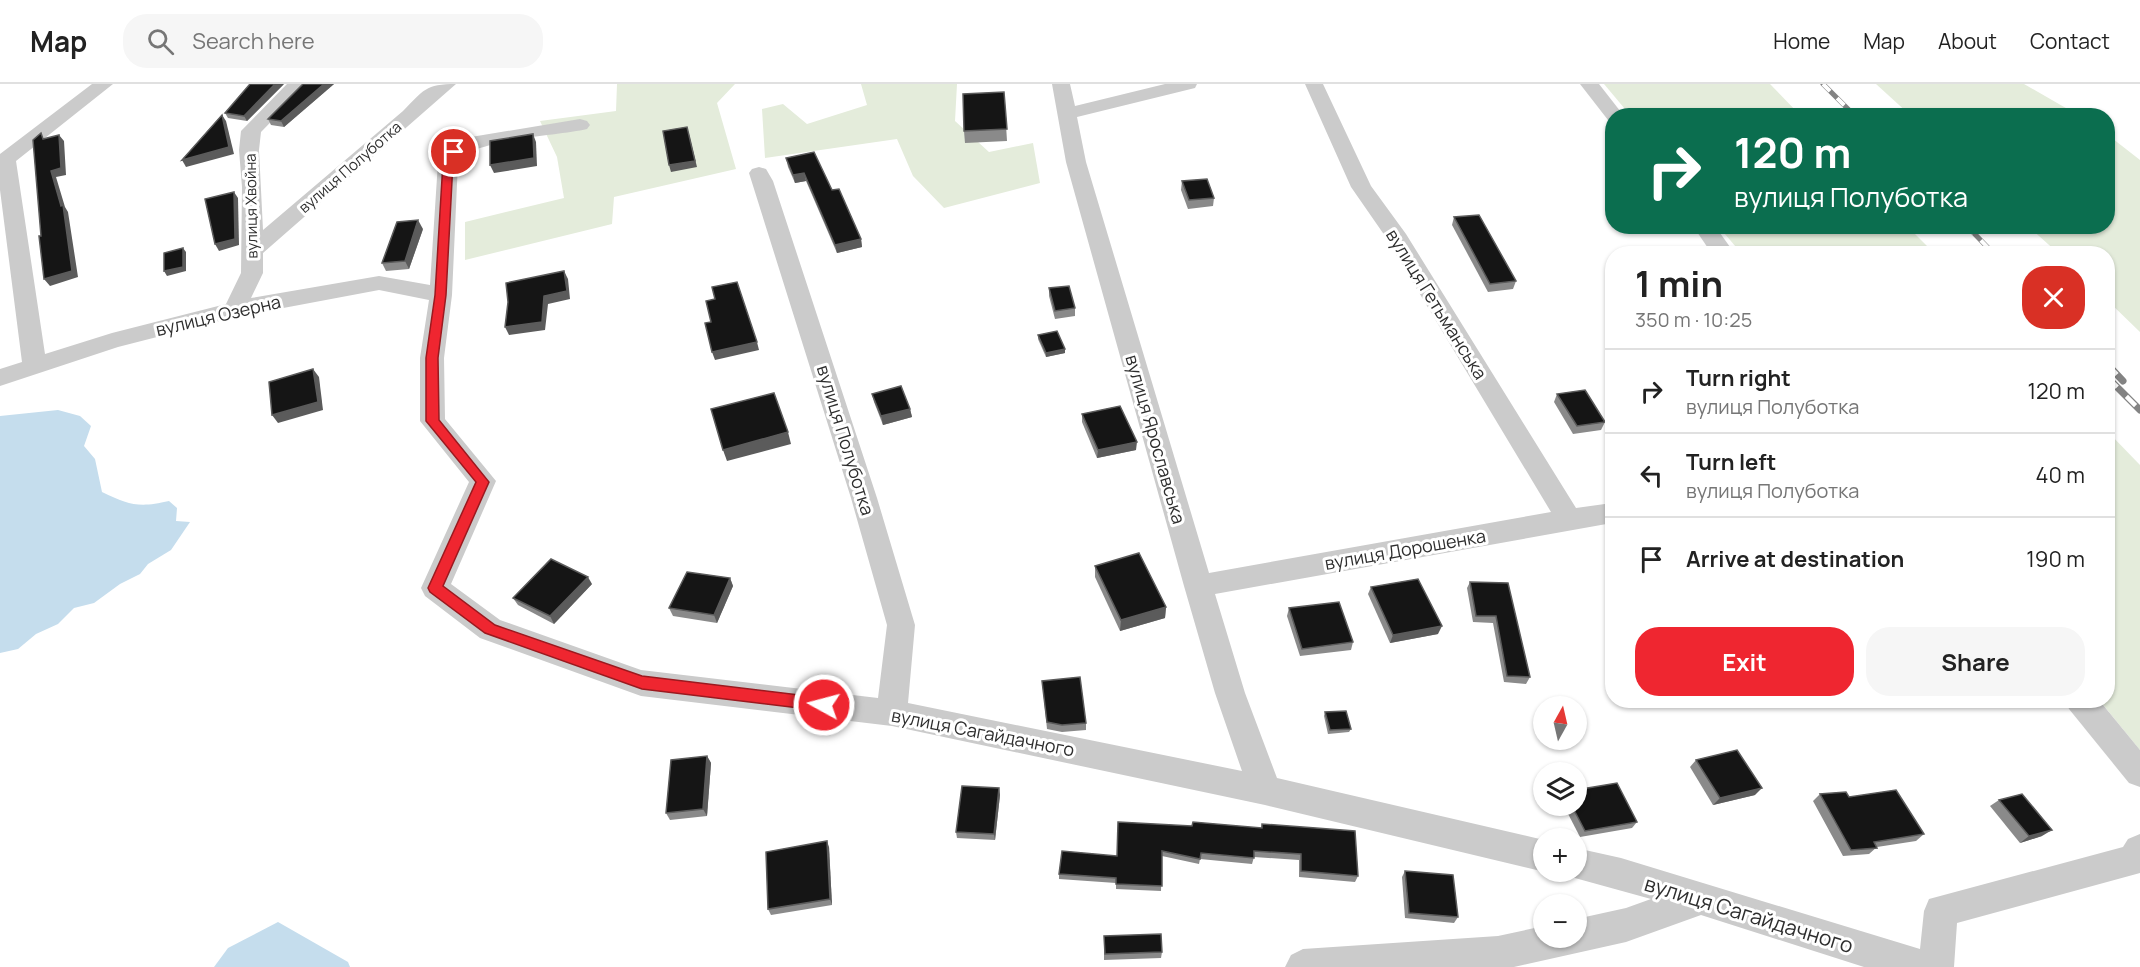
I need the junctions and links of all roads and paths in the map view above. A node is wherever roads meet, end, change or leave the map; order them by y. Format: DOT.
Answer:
graph roads {
  1 [pos="104,84"];
  2 [pos="300,84"];
  3 [pos="447,84"];
  4 [pos="1061,84"];
  5 [pos="1188,84"];
  6 [pos="1314,84"];
  7 [pos="1589,84"];
  8 [pos="1608,108"];
  9 [pos="1069,113"];
  10 [pos="580,125"];
  11 [pos="759,173"];
  12 [pos="253,250"];
  13 [pos="441,295"];
  14 [pos="235,309"];
  15 [pos="35,366"];
  16 [pos="0,378"];
  17 [pos="1605,514"];
  18 [pos="1569,519"];
  19 [pos="1198,586"];
  20 [pos="2087,708"];
  21 [pos="892,713"];
  22 [pos="2140,773"];
  23 [pos="1265,790"];
  24 [pos="2140,850"];
  25 [pos="1533,853"];
  26 [pos="1587,866"];
  27 [pos="1700,898"];
  28 [pos="1587,934"];
  29 [pos="1533,946"];
  30 [pos="1303,967"];
  31 [pos="1920,967"];
  32 [pos="1936,967"];
  1 -- 15 [label="street"];
  2 -- 12 [label="street, вулиця Хвойна"];
  3 -- 12 [label="street, вулиця Полуботка"];
  4 -- 9 [label="street, вулиця Ярославська"];
  5 -- 9 [label="street"];
  6 -- 18 [label="street, вулиця Гетьманська"];
  7 -- 8 [label="street"];
  9 -- 19 [label="street, вулиця Ярославська"];
  10 -- 13 [label="street"];
  11 -- 21 [label="street, вулиця Полуботка"];
  12 -- 14 [label="street, вулиця Хвойна"];
  13 -- 14 [label="street, вулиця Озерна"];
  13 -- 21 [label="street, вулиця Сагайдачного"];
  14 -- 15 [label="street, вулиця Озерна"];
  15 -- 16 [label="street, вулиця Озерна"];
  17 -- 18 [label="street, вулиця Дорошенка"];
  18 -- 19 [label="street, вулиця Дорошенка"];
  19 -- 23 [label="street, вулиця Ярославська"];
  20 -- 22 [label="street"];
  21 -- 23 [label="street, вулиця Сагайдачного"];
  23 -- 25 [label="street, вулиця Сагайдачного"];
  24 -- 32 [label="street"];
  26 -- 27 [label="street, вулиця Сагайдачного"];
  27 -- 28 [label="street"];
  27 -- 31 [label="street, вулиця Сагайдачного"];
  29 -- 30 [label="street"];
}
